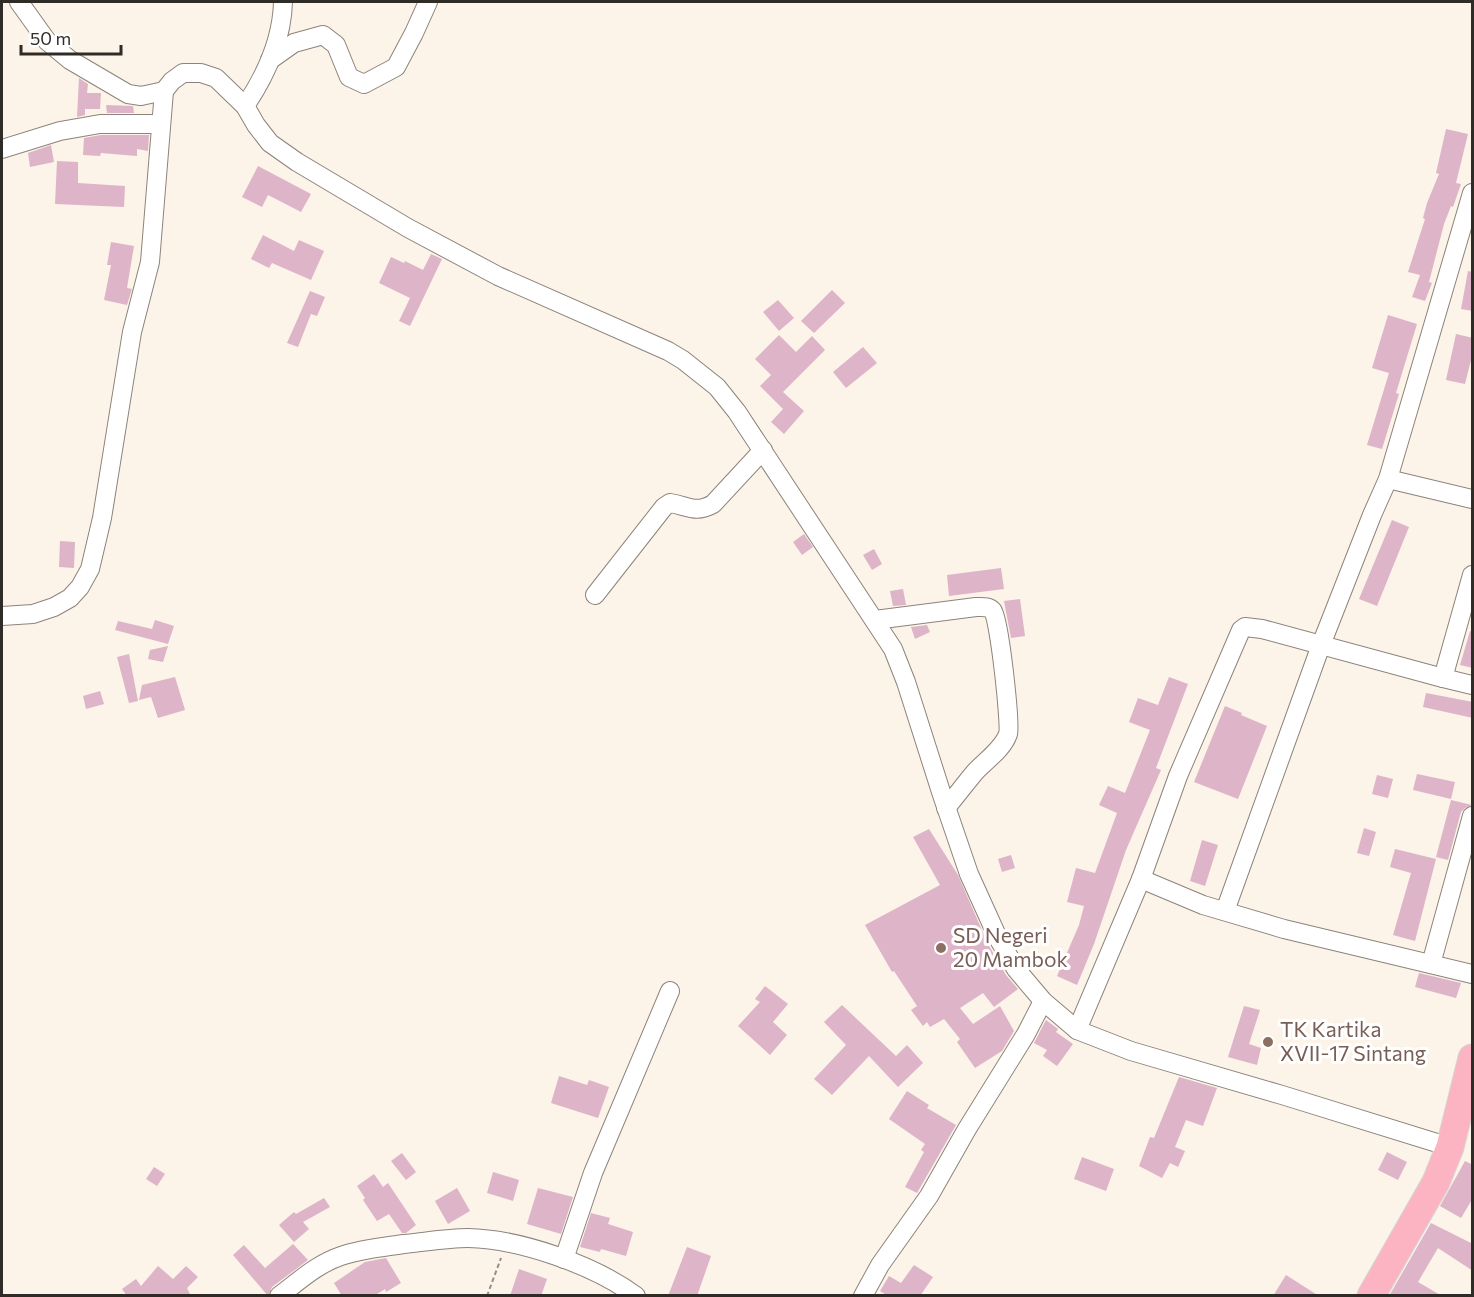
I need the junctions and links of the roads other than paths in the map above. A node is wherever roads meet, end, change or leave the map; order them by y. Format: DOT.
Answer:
graph roads {
  1 [pos="19,2"];
  2 [pos="283,2"];
  3 [pos="428,2"];
  4 [pos="270,60"];
  5 [pos="164,91"];
  6 [pos="245,106"];
  7 [pos="161,124"];
  8 [pos="2,149"];
  9 [pos="1473,193"];
  10 [pos="763,450"];
  11 [pos="1388,479"];
  12 [pos="1473,499"];
  13 [pos="1473,575"];
  14 [pos="595,595"];
  15 [pos="2,616"];
  16 [pos="875,620"];
  17 [pos="1321,645"];
  18 [pos="1443,678"];
  19 [pos="1473,685"];
  20 [pos="946,808"];
  21 [pos="1473,816"];
  22 [pos="1141,879"];
  23 [pos="1225,911"];
  24 [pos="1431,964"];
  25 [pos="1473,974"];
  26 [pos="670,991"];
  27 [pos="1043,1001"];
  28 [pos="1077,1030"];
  29 [pos="1470,1075"];
  30 [pos="1450,1147"];
  31 [pos="564,1259"];
  32 [pos="279,1296"];
  33 [pos="636,1296"];
  34 [pos="863,1296"];
  35 [pos="1371,1296"];
  1 -- 5 [label="street"];
  2 -- 4 [label="street"];
  3 -- 4 [label="street"];
  4 -- 6 [label="street"];
  5 -- 6 [label="street"];
  5 -- 7 [label="street"];
  6 -- 10 [label="street"];
  7 -- 8 [label="street"];
  7 -- 15 [label="street"];
  9 -- 11 [label="street"];
  10 -- 14 [label="street"];
  10 -- 16 [label="street"];
  11 -- 12 [label="street"];
  11 -- 17 [label="street"];
  13 -- 18 [label="street"];
  16 -- 20 [label="street"];
  16 -- 20 [label="street"];
  17 -- 18 [label="street"];
  17 -- 22 [label="street"];
  17 -- 23 [label="street"];
  18 -- 19 [label="street"];
  20 -- 27 [label="street"];
  21 -- 24 [label="street"];
  22 -- 23 [label="street"];
  22 -- 28 [label="street"];
  23 -- 24 [label="street"];
  24 -- 25 [label="street"];
  26 -- 31 [label="street"];
  27 -- 28 [label="street"];
  27 -- 34 [label="street"];
  28 -- 30 [label="street"];
  29 -- 30 [label="highway"];
  30 -- 35 [label="highway"];
  31 -- 32 [label="street"];
  31 -- 33 [label="street"];
}
